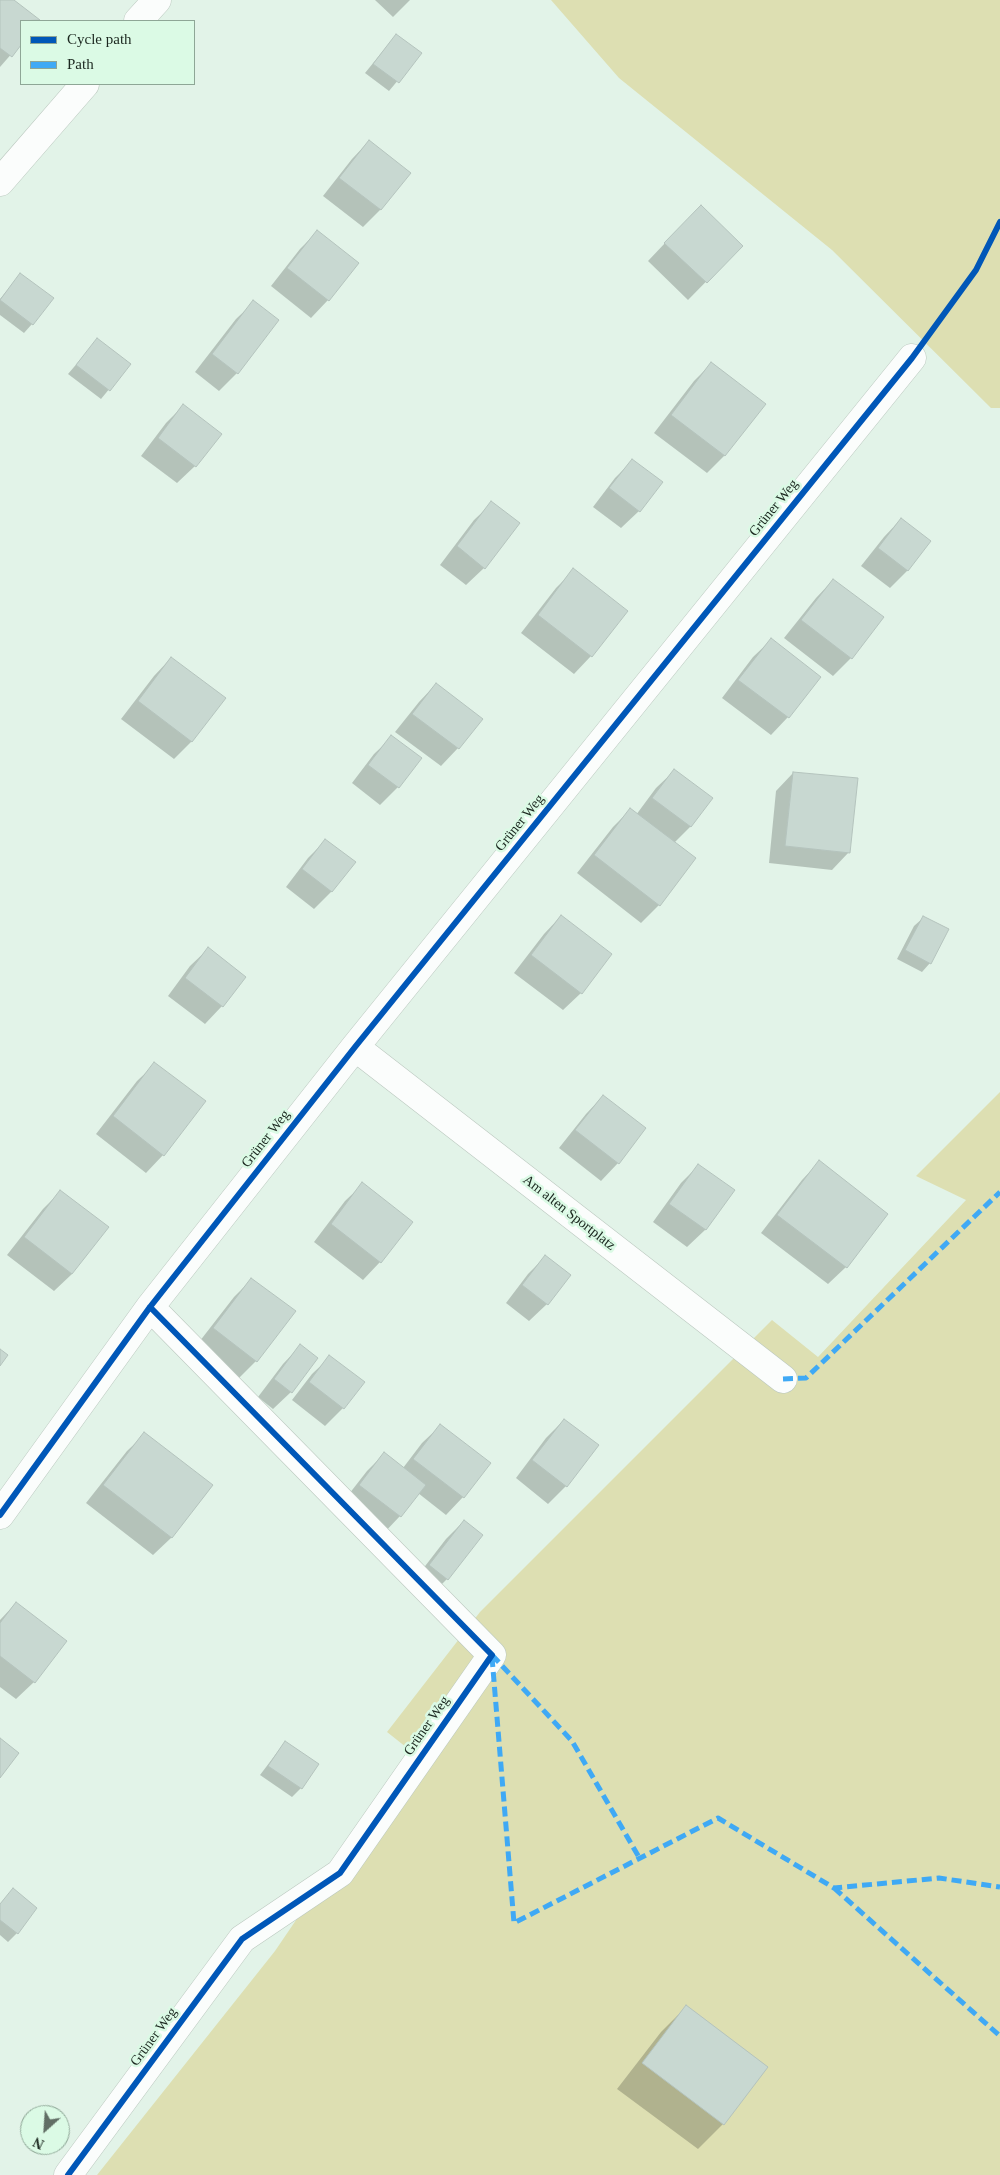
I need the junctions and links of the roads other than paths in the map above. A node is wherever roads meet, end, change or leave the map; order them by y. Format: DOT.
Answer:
graph roads {
  1 [pos="157,0"];
  2 [pos="139,20"];
  3 [pos="83,85"];
  4 [pos="0,182"];
  5 [pos="912,358"];
  6 [pos="355,1047"];
  7 [pos="150,1307"];
  8 [pos="783,1379"];
  9 [pos="0,1515"];
  10 [pos="68,2175"];
  1 -- 2 [label="street"];
  3 -- 4 [label="street"];
  5 -- 6 [label="street, Grüner Weg"];
  6 -- 7 [label="street, Grüner Weg"];
  6 -- 8 [label="street, Am alten Sportplatz"];
  7 -- 9 [label="street, Grüner Weg"];
  7 -- 10 [label="street, Grüner Weg"];
}
